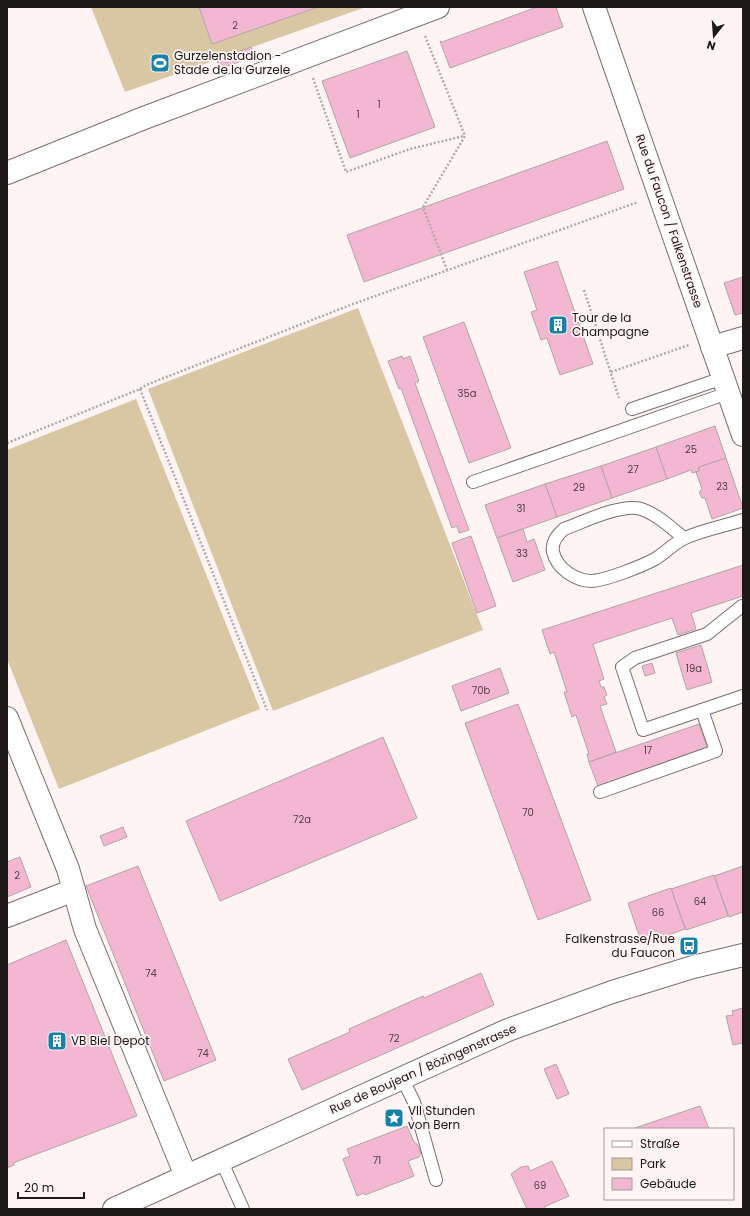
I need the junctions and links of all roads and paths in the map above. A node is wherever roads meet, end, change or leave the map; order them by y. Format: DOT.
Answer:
graph roads {
  1 [pos="438,7"];
  2 [pos="594,7"];
  3 [pos="422,29"];
  4 [pos="312,76"];
  5 [pos="465,136"];
  6 [pos="7,173"];
  7 [pos="644,199"];
  8 [pos="448,270"];
  9 [pos="584,290"];
  10 [pos="743,338"];
  11 [pos="704,345"];
  12 [pos="611,372"];
  13 [pos="726,386"];
  14 [pos="140,389"];
  15 [pos="632,409"];
  16 [pos="629,427"];
  17 [pos="743,435"];
  18 [pos="7,443"];
  19 [pos="473,482"];
  20 [pos="743,520"];
  21 [pos="684,538"];
  22 [pos="742,606"];
  23 [pos="743,696"];
  24 [pos="266,710"];
  25 [pos="702,710"];
  26 [pos="7,718"];
  27 [pos="600,792"];
  28 [pos="74,890"];
  29 [pos="7,916"];
  30 [pos="743,955"];
  31 [pos="402,1078"];
  32 [pos="221,1160"];
  33 [pos="186,1176"];
  34 [pos="436,1180"];
  35 [pos="114,1209"];
  36 [pos="243,1209"];
  1 -- 6 [label="street"];
  2 -- 11 [label="street, Rue du Faucon / Falkenstrasse"];
  3 -- 5 [label="path"];
  4 -- 5 [label="path"];
  5 -- 8 [label="path"];
  7 -- 8 [label="path"];
  8 -- 14 [label="path"];
  9 -- 12 [label="path"];
  10 -- 11 [label="street"];
  11 -- 12 [label="path"];
  11 -- 13 [label="street, Rue du Faucon / Falkenstrasse"];
  12 -- 16 [label="path"];
  13 -- 15 [label="lane"];
  13 -- 16 [label="lane"];
  13 -- 17 [label="street, Rue du Faucon / Falkenstrasse"];
  14 -- 18 [label="path"];
  14 -- 24 [label="path"];
  16 -- 19 [label="lane"];
  20 -- 21 [label="lane"];
  21 -- 21 [label="lane"];
  22 -- 25 [label="lane"];
  23 -- 25 [label="lane"];
  25 -- 27 [label="lane"];
  26 -- 28 [label="street"];
  28 -- 29 [label="street"];
  28 -- 33 [label="street"];
  30 -- 31 [label="street, Rue de Boujean / Bözingenstrasse"];
  31 -- 32 [label="street, Rue de Boujean / Bözingenstrasse"];
  31 -- 34 [label="lane"];
  32 -- 33 [label="street, Rue de Boujean / Bözingenstrasse"];
  32 -- 36 [label="lane"];
  33 -- 35 [label="street, Rue de Boujean / Bözingenstrasse"];
}
